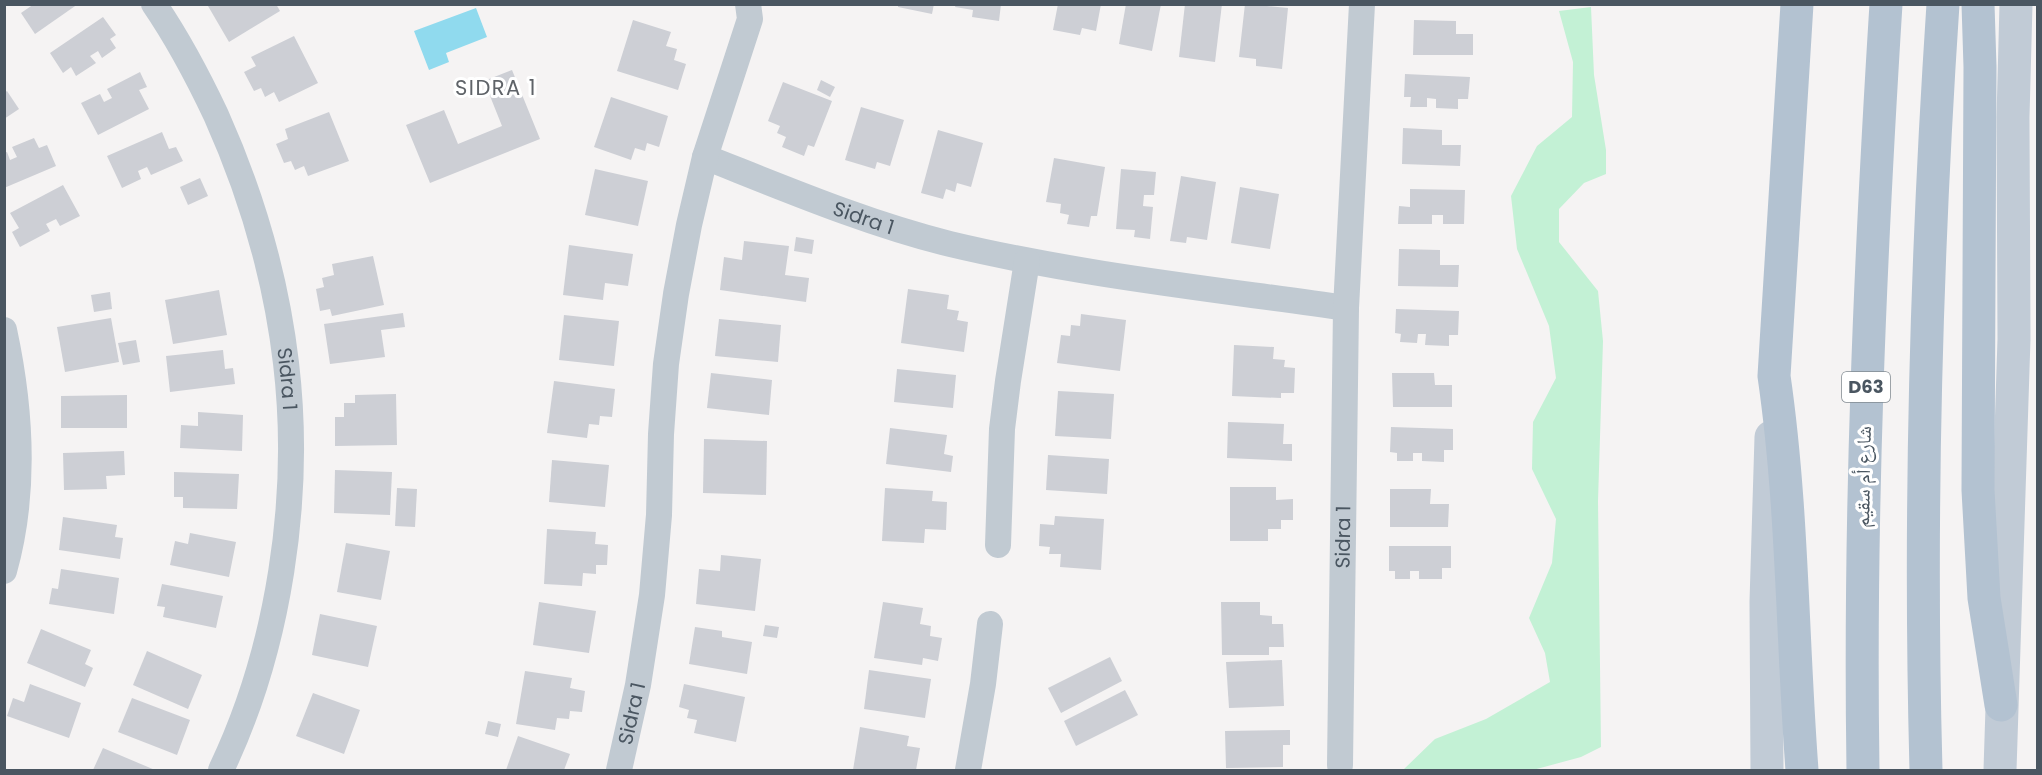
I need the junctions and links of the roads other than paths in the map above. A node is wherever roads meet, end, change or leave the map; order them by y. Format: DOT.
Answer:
graph roads {
  1 [pos="154,4"];
  2 [pos="748,4"];
  3 [pos="1362,4"];
  4 [pos="1797,4"];
  5 [pos="1886,4"];
  6 [pos="1943,4"];
  7 [pos="1978,4"];
  8 [pos="2015,11"];
  9 [pos="2037,133"];
  10 [pos="705,157"];
  11 [pos="1027,261"];
  12 [pos="1346,308"];
  13 [pos="4,330"];
  14 [pos="1774,376"];
  15 [pos="998,545"];
  16 [pos="4,571"];
  17 [pos="990,624"];
  18 [pos="2001,705"];
  19 [pos="1340,765"];
  20 [pos="221,771"];
  21 [pos="619,771"];
  22 [pos="968,771"];
  23 [pos="1767,771"];
  24 [pos="1802,771"];
  25 [pos="1863,771"];
  26 [pos="1926,771"];
  27 [pos="2000,771"];
  1 -- 20 [label="street, Sidra 1"];
  2 -- 10 [label="street, Sidra 1"];
  3 -- 12 [label="street, Sidra 1"];
  4 -- 14 [label="main road"];
  5 -- 25 [label="main road, شارع أم سقيم / D63"];
  6 -- 26 [label="main road"];
  7 -- 18 [label="main road"];
  8 -- 9 [label="main road"];
  8 -- 18 [label="main road"];
  10 -- 11 [label="street, Sidra 1"];
  10 -- 21 [label="street, Sidra 1"];
  11 -- 12 [label="street, Sidra 1"];
  11 -- 15 [label="street"];
  12 -- 19 [label="street, Sidra 1"];
  13 -- 16 [label="street"];
  14 -- 23 [label="main road"];
  14 -- 24 [label="main road"];
  17 -- 22 [label="street"];
  18 -- 27 [label="main road"];
}
